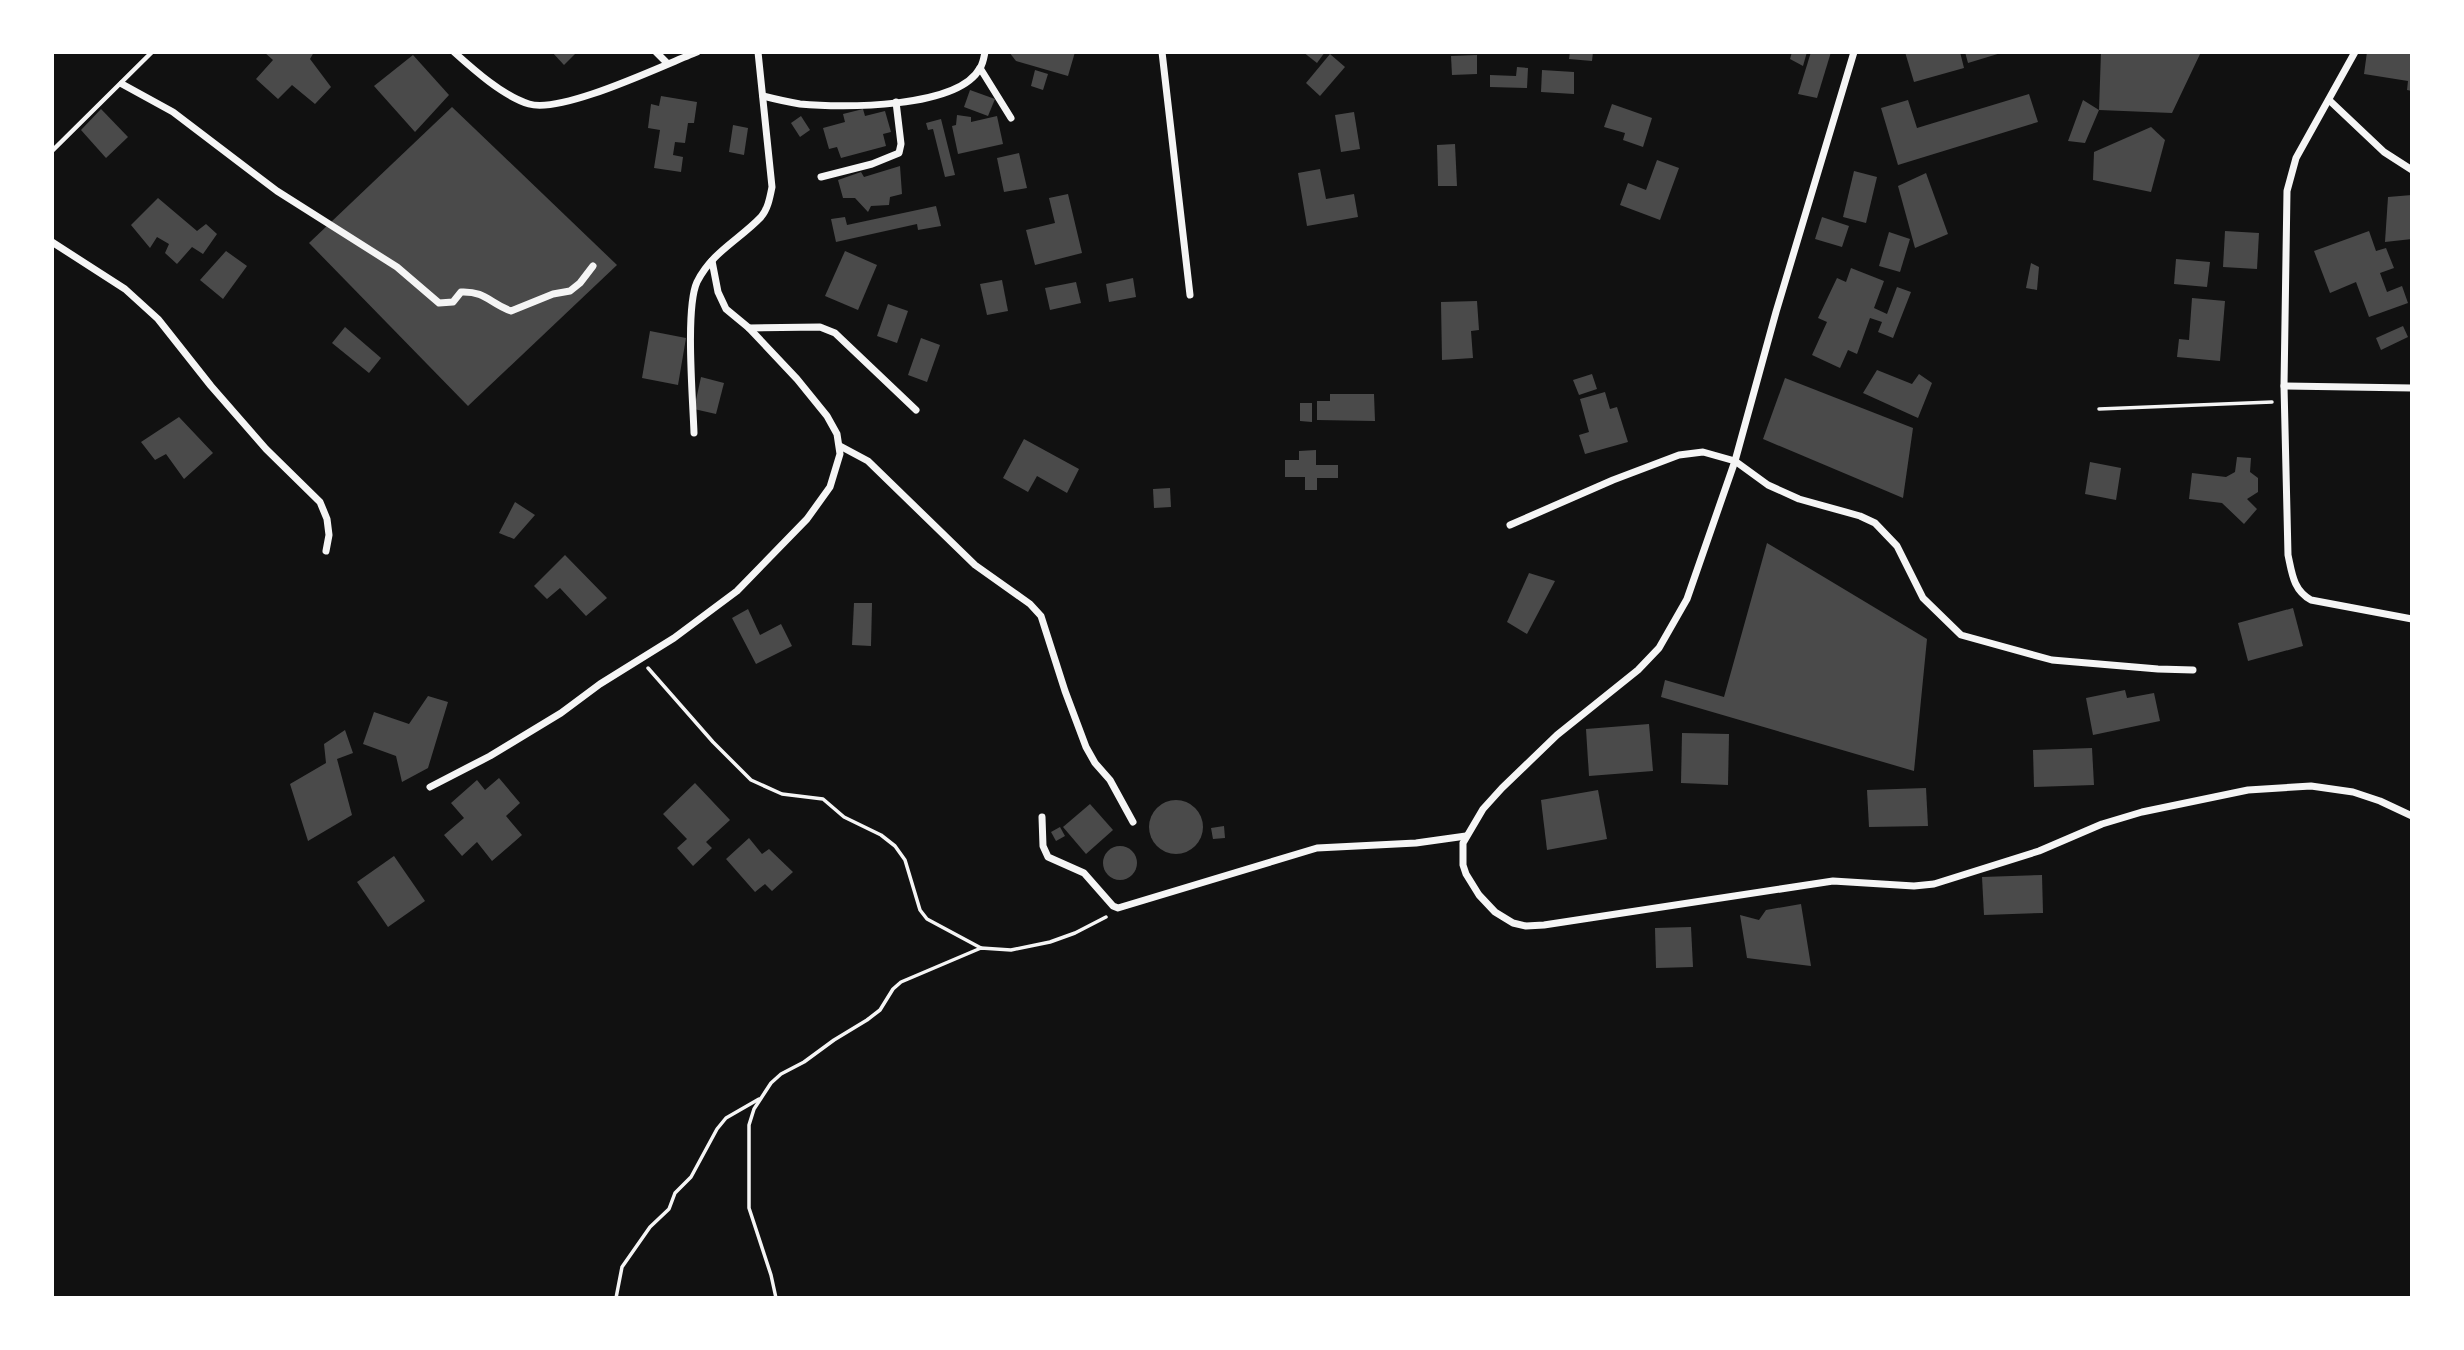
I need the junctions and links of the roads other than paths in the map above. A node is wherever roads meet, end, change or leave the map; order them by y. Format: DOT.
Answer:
graph roads {
  1 [pos="152,52"];
  2 [pos="454,52"];
  3 [pos="656,52"];
  4 [pos="697,52"];
  5 [pos="758,52"];
  6 [pos="985,52"];
  7 [pos="1162,52"];
  8 [pos="1854,52"];
  9 [pos="2355,52"];
  10 [pos="667,63"];
  11 [pos="980,68"];
  12 [pos="122,84"];
  13 [pos="763,96"];
  14 [pos="2329,100"];
  15 [pos="896,102"];
  16 [pos="1011,118"];
  17 [pos="52,151"];
  18 [pos="2412,170"];
  19 [pos="821,177"];
  20 [pos="52,242"];
  21 [pos="712,261"];
  22 [pos="593,266"];
  23 [pos="1190,295"];
  24 [pos="749,328"];
  25 [pos="2284,386"];
  26 [pos="2412,388"];
  27 [pos="916,410"];
  28 [pos="694,433"];
  29 [pos="840,446"];
  30 [pos="1735,461"];
  31 [pos="1510,525"];
  32 [pos="326,551"];
  33 [pos="2412,619"];
  34 [pos="2193,670"];
  35 [pos="430,787"];
  36 [pos="2412,816"];
  37 [pos="1042,817"];
  38 [pos="1133,822"];
  39 [pos="1466,836"];
  1 -- 12 [label="lane"];
  2 -- 10 [label="street"];
  3 -- 10 [label="street"];
  4 -- 10 [label="street"];
  5 -- 13 [label="street"];
  6 -- 11 [label="street"];
  7 -- 23 [label="street"];
  8 -- 30 [label="street"];
  9 -- 14 [label="street"];
  11 -- 15 [label="street"];
  11 -- 16 [label="street"];
  12 -- 17 [label="lane"];
  12 -- 22 [label="street"];
  13 -- 15 [label="street"];
  13 -- 21 [label="street"];
  14 -- 18 [label="street"];
  14 -- 25 [label="street"];
  15 -- 19 [label="street"];
  20 -- 32 [label="street"];
  21 -- 24 [label="street"];
  21 -- 28 [label="street"];
  24 -- 27 [label="street"];
  24 -- 29 [label="street"];
  25 -- 26 [label="street"];
  25 -- 33 [label="street"];
  29 -- 35 [label="street"];
  29 -- 38 [label="street"];
  30 -- 31 [label="street"];
  30 -- 34 [label="street"];
  30 -- 39 [label="street"];
  36 -- 39 [label="street"];
  37 -- 39 [label="street"];
}
